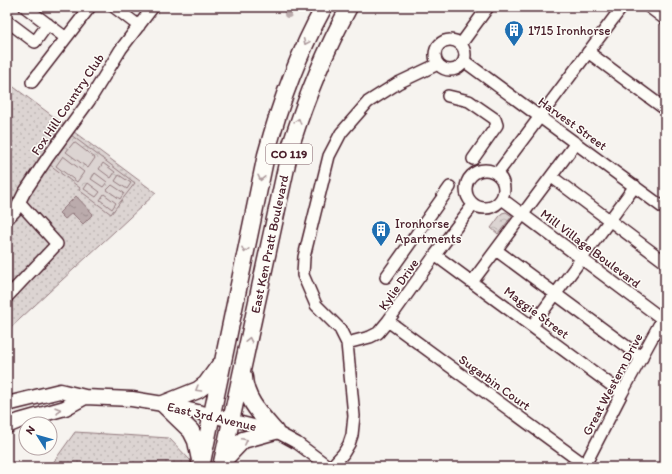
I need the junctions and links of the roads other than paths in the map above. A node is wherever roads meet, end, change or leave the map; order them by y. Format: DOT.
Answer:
graph roads {
  1 [pos="25,7"];
  2 [pos="90,7"];
  3 [pos="114,7"];
  4 [pos="153,7"];
  5 [pos="324,7"];
  6 [pos="350,7"];
  7 [pos="488,7"];
  8 [pos="622,7"];
  9 [pos="649,7"];
  10 [pos="665,19"];
  11 [pos="7,21"];
  12 [pos="48,24"];
  13 [pos="139,26"];
  14 [pos="66,38"];
  15 [pos="461,44"];
  16 [pos="588,52"];
  17 [pos="464,60"];
  18 [pos="438,64"];
  19 [pos="32,82"];
  20 [pos="448,96"];
  21 [pos="665,109"];
  22 [pos="540,117"];
  23 [pos="576,143"];
  24 [pos="473,159"];
  25 [pos="497,174"];
  26 [pos="552,177"];
  27 [pos="635,186"];
  28 [pos="450,188"];
  29 [pos="502,199"];
  30 [pos="19,202"];
  31 [pos="473,205"];
  32 [pos="665,209"];
  33 [pos="523,214"];
  34 [pos="7,219"];
  35 [pos="610,220"];
  36 [pos="496,250"];
  37 [pos="435,255"];
  38 [pos="582,258"];
  39 [pos="665,262"];
  40 [pos="386,276"];
  41 [pos="472,282"];
  42 [pos="555,294"];
  43 [pos="7,297"];
  44 [pos="664,319"];
  45 [pos="388,321"];
  46 [pos="532,326"];
  47 [pos="347,343"];
  48 [pos="642,358"];
  49 [pos="222,361"];
  50 [pos="243,365"];
  51 [pos="622,393"];
  52 [pos="85,397"];
  53 [pos="7,404"];
  54 [pos="163,404"];
  55 [pos="212,415"];
  56 [pos="232,420"];
  57 [pos="7,426"];
  58 [pos="275,431"];
  59 [pos="222,464"];
  60 [pos="201,466"];
  61 [pos="585,466"];
  62 [pos="330,467"];
  1 -- 12 [label="street"];
  2 -- 14 [label="street"];
  3 -- 13 [label="street"];
  4 -- 13 [label="street, Fox Hill Country Club"];
  5 -- 49 [label="highway, East Ken Pratt Boulevard / CO 119, one-way"];
  50 -- 6 [label="highway, East Ken Pratt Boulevard / CO 119, one-way"];
  7 -- 15 [label="street"];
  8 -- 16 [label="street"];
  9 -- 10 [label="street"];
  11 -- 12 [label="street"];
  12 -- 14 [label="street"];
  13 -- 30 [label="street, Fox Hill Country Club"];
  14 -- 19 [label="street"];
  15 -- 17 [label="street"];
  15 -- 18 [label="street"];
  16 -- 21 [label="street"];
  16 -- 22 [label="street"];
  17 -- 18 [label="street"];
  17 -- 22 [label="street, Harvest Street"];
  18 -- 47 [label="street"];
  20 -- 24 [label="street"];
  22 -- 23 [label="street, Harvest Street"];
  22 -- 25 [label="street"];
  23 -- 26 [label="street"];
  23 -- 27 [label="street, Harvest Street"];
  25 -- 29 [label="street"];
  25 -- 31 [label="street"];
  26 -- 33 [label="street"];
  26 -- 35 [label="street"];
  27 -- 32 [label="street, Harvest Street"];
  27 -- 35 [label="street"];
  28 -- 40 [label="street"];
  29 -- 31 [label="street"];
  29 -- 33 [label="street, Mill Village Boulevard"];
  30 -- 34 [label="street, Fox Hill Country Club"];
  30 -- 43 [label="street"];
  31 -- 37 [label="street, Kylie Drive"];
  33 -- 36 [label="street"];
  33 -- 38 [label="street, Mill Village Boulevard"];
  35 -- 38 [label="street"];
  35 -- 39 [label="street"];
  36 -- 41 [label="street"];
  36 -- 42 [label="street"];
  37 -- 41 [label="street, Maggie Street"];
  37 -- 45 [label="street, Kylie Drive"];
  38 -- 42 [label="street"];
  38 -- 44 [label="street, Mill Village Boulevard"];
  41 -- 46 [label="street, Maggie Street"];
  42 -- 46 [label="street"];
  42 -- 48 [label="street"];
  44 -- 48 [label="street, Great Western Drive"];
  45 -- 47 [label="street, Kylie Drive"];
  45 -- 61 [label="street, Sugarbin Court"];
  46 -- 51 [label="street, Maggie Street"];
  47 -- 62 [label="street"];
  48 -- 51 [label="street, Great Western Drive"];
  49 -- 54 [label="highway, one-way"];
  49 -- 55 [label="highway, East Ken Pratt Boulevard / CO 119"];
  50 -- 56 [label="highway, East Ken Pratt Boulevard / CO 119"];
  50 -- 58 [label="highway"];
  51 -- 61 [label="street, Great Western Drive"];
  52 -- 53 [label="main road, East 3rd Avenue"];
  52 -- 54 [label="main road, East 3rd Avenue"];
  57 -- 52 [label="main road, one-way"];
  54 -- 55 [label="main road, East 3rd Avenue"];
  54 -- 60 [label="highway"];
  55 -- 56 [label="main road, East 3rd Avenue"];
  55 -- 60 [label="highway, East Ken Pratt Boulevard / CO 119"];
  56 -- 58 [label="street, East 3rd Avenue"];
  56 -- 59 [label="highway, East Ken Pratt Boulevard / CO 119"];
  59 -- 58 [label="highway, one-way"];
  58 -- 62 [label="street, East 3rd Avenue"];
}
